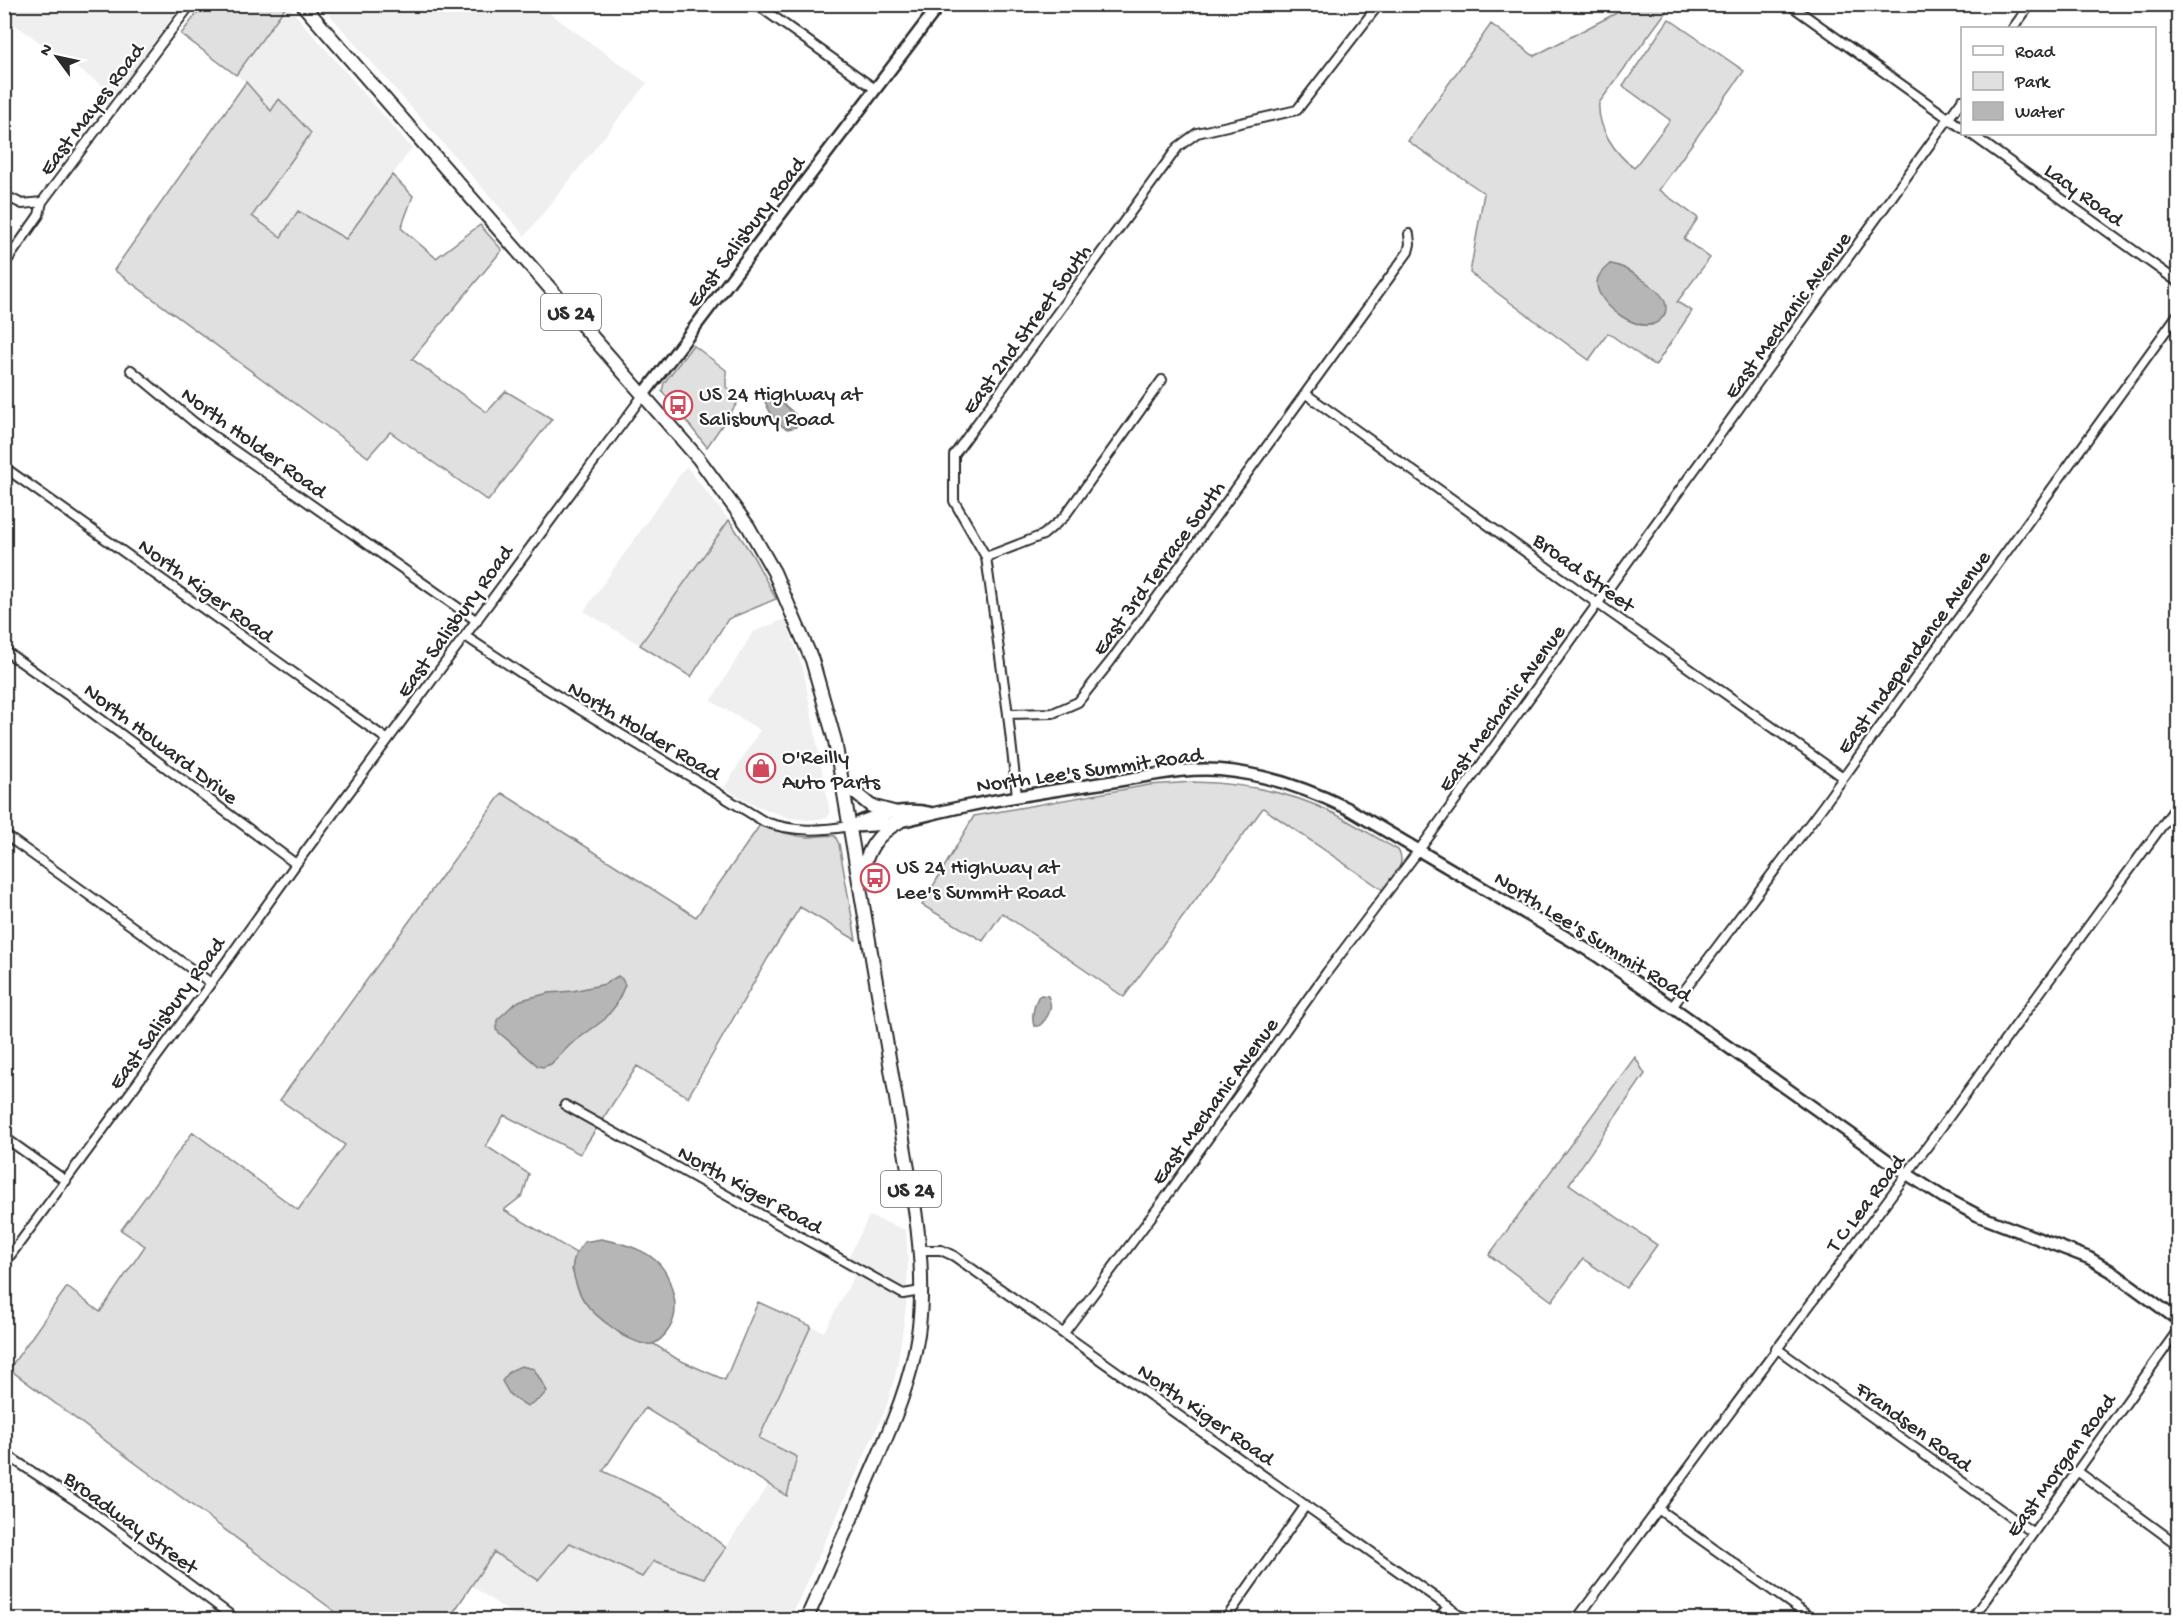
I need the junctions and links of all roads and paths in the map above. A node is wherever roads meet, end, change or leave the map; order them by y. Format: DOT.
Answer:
graph roads {
  1 [pos="191,4"];
  2 [pos="302,4"];
  3 [pos="756,4"];
  4 [pos="940,4"];
  5 [pos="1379,4"];
  6 [pos="1789,4"];
  7 [pos="2027,9"];
  8 [pos="2014,27"];
  9 [pos="875,89"];
  10 [pos="1961,102"];
  11 [pos="1950,118"];
  12 [pos="1961,127"];
  13 [pos="1972,135"];
  14 [pos="4,195"];
  15 [pos="42,202"];
  16 [pos="1409,234"];
  17 [pos="4,265"];
  18 [pos="2178,282"];
  19 [pos="2178,314"];
  20 [pos="131,370"];
  21 [pos="1162,380"];
  22 [pos="644,394"];
  23 [pos="1306,394"];
  24 [pos="4,467"];
  25 [pos="986,557"];
  26 [pos="1598,604"];
  27 [pos="477,621"];
  28 [pos="465,636"];
  29 [pos="4,650"];
  30 [pos="1008,714"];
  31 [pos="388,740"];
  32 [pos="1843,777"];
  33 [pos="842,781"];
  34 [pos="1017,796"];
  35 [pos="2178,804"];
  36 [pos="898,817"];
  37 [pos="850,826"];
  38 [pos="4,834"];
  39 [pos="1419,850"];
  40 [pos="296,864"];
  41 [pos="859,879"];
  42 [pos="211,983"];
  43 [pos="1672,1007"];
  44 [pos="565,1105"];
  45 [pos="4,1137"];
  46 [pos="1907,1174"];
  47 [pos="66,1181"];
  48 [pos="920,1250"];
  49 [pos="4,1264"];
  50 [pos="921,1291"];
  51 [pos="2178,1320"];
  52 [pos="2178,1330"];
  53 [pos="1064,1333"];
  54 [pos="1776,1348"];
  55 [pos="4,1453"];
  56 [pos="2077,1471"];
  57 [pos="1306,1505"];
  58 [pos="1658,1509"];
  59 [pos="2032,1532"];
  60 [pos="2178,1545"];
  61 [pos="1448,1606"];
  62 [pos="237,1620"];
  63 [pos="806,1620"];
  64 [pos="1225,1620"];
  65 [pos="1438,1620"];
  66 [pos="1467,1620"];
  67 [pos="1576,1620"];
  68 [pos="1814,1620"];
  69 [pos="1971,1620"];
  1 -- 15 [label="street, East Mayes Road"];
  2 -- 22 [label="main road, US 24"];
  3 -- 9 [label="street"];
  4 -- 9 [label="main road, East Salisbury Road"];
  5 -- 25 [label="street, East 2nd Street South"];
  6 -- 11 [label="street"];
  7 -- 8 [label="street"];
  9 -- 22 [label="main road, East Salisbury Road"];
  10 -- 11 [label="street, East Mechanic Avenue"];
  11 -- 12 [label="street"];
  11 -- 26 [label="street, East Mechanic Avenue"];
  13 -- 18 [label="street, Lacy Road"];
  14 -- 15 [label="street, East Mayes Road"];
  15 -- 17 [label="street"];
  16 -- 23 [label="street, East 3rd Terrace South"];
  19 -- 32 [label="street, East Independence Avenue"];
  20 -- 27 [label="street, North Holder Road"];
  21 -- 25 [label="street"];
  22 -- 27 [label="street, East Salisbury Road"];
  22 -- 33 [label="main road, US 24"];
  23 -- 26 [label="street, Broad Street"];
  23 -- 30 [label="street, East 3rd Terrace South"];
  24 -- 31 [label="street, North Kiger Road"];
  25 -- 30 [label="street, East 2nd Street South"];
  26 -- 32 [label="street, Broad Street"];
  26 -- 39 [label="street, East Mechanic Avenue"];
  27 -- 28 [label="street, East Salisbury Road"];
  28 -- 31 [label="street, East Salisbury Road"];
  28 -- 37 [label="street, North Holder Road"];
  29 -- 40 [label="street, North Howard Drive"];
  30 -- 34 [label="street, East 2nd Street South"];
  31 -- 40 [label="street, East Salisbury Road"];
  32 -- 43 [label="street, East Independence Avenue"];
  33 -- 36 [label="main road"];
  33 -- 37 [label="main road, US 24"];
  34 -- 36 [label="main road, North Lee's Summit Road"];
  34 -- 39 [label="main road, North Lee's Summit Road"];
  35 -- 46 [label="street, T C Lea Road"];
  36 -- 37 [label="main road, North Lee's Summit Road"];
  36 -- 41 [label="main road"];
  37 -- 41 [label="main road, US 24"];
  38 -- 42 [label="street"];
  39 -- 43 [label="main road, North Lee's Summit Road"];
  39 -- 53 [label="street, East Mechanic Avenue"];
  40 -- 42 [label="street, East Salisbury Road"];
  41 -- 48 [label="main road, US 24"];
  42 -- 47 [label="street, East Salisbury Road"];
  43 -- 46 [label="main road, North Lee's Summit Road"];
  44 -- 50 [label="street, North Kiger Road"];
  45 -- 47 [label="street"];
  46 -- 51 [label="main road, North Lee's Summit Road"];
  46 -- 54 [label="street, T C Lea Road"];
  47 -- 49 [label="street, East Salisbury Road"];
  48 -- 50 [label="main road, US 24"];
  48 -- 53 [label="street, North Kiger Road"];
  50 -- 63 [label="main road, US 24"];
  52 -- 56 [label="street, East Morgan Road"];
  53 -- 57 [label="street, North Kiger Road"];
  54 -- 58 [label="street, T C Lea Road"];
  54 -- 59 [label="street, Frandsen Road"];
  55 -- 62 [label="street, Broadway Street"];
  56 -- 59 [label="street, East Morgan Road"];
  56 -- 60 [label="street"];
  57 -- 61 [label="street, North Kiger Road"];
  57 -- 64 [label="street"];
  58 -- 67 [label="street, T C Lea Road"];
  58 -- 68 [label="street"];
  59 -- 69 [label="street, East Morgan Road"];
  61 -- 65 [label="street"];
  61 -- 66 [label="street, North Kiger Road"];
}
